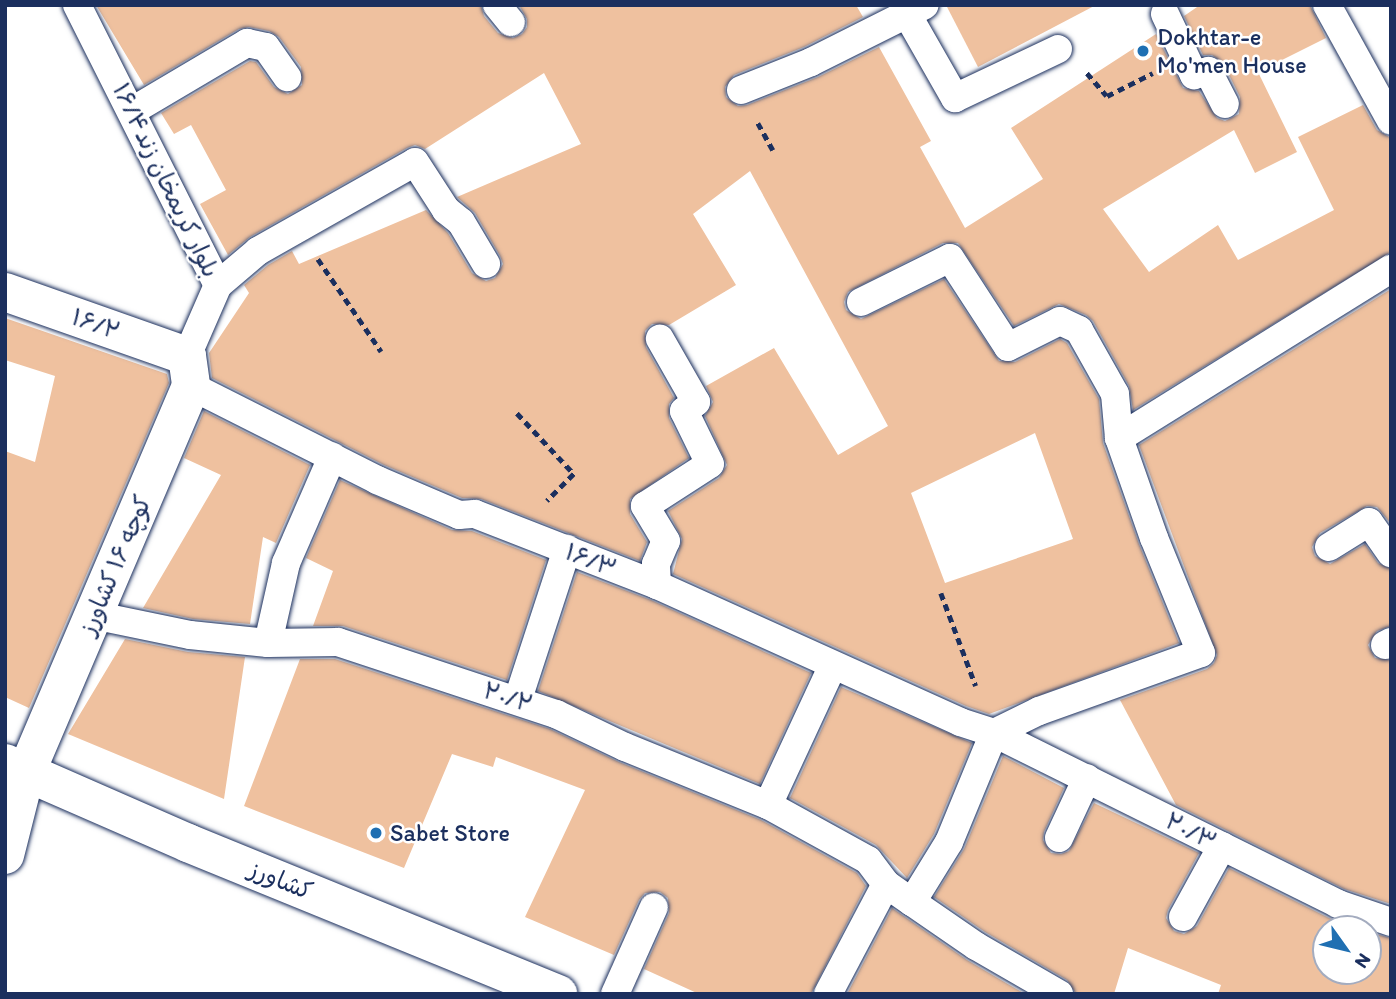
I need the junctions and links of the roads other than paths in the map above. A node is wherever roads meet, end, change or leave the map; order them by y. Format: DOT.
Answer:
graph roads {
  1 [pos="77,5"];
  2 [pos="1327,5"];
  3 [pos="1169,8"];
  4 [pos="916,10"];
  5 [pos="1058,49"];
  6 [pos="286,77"];
  7 [pos="741,90"];
  8 [pos="1224,104"];
  9 [pos="132,111"];
  10 [pos="1391,121"];
  11 [pos="486,264"];
  12 [pos="1391,269"];
  13 [pos="218,285"];
  14 [pos="5,292"];
  15 [pos="861,302"];
  16 [pos="660,339"];
  17 [pos="189,371"];
  18 [pos="1119,438"];
  19 [pos="332,457"];
  20 [pos="1329,547"];
  21 [pos="567,549"];
  22 [pos="1391,553"];
  23 [pos="657,585"];
  24 [pos="93,615"];
  25 [pos="268,643"];
  26 [pos="834,665"];
  27 [pos="518,699"];
  28 [pos="993,733"];
  29 [pos="16,768"];
  30 [pos="1087,778"];
  31 [pos="768,805"];
  32 [pos="1059,838"];
  33 [pos="1222,846"];
  34 [pos="5,855"];
  35 [pos="886,884"];
  36 [pos="912,902"];
  37 [pos="654,908"];
  38 [pos="1183,917"];
  39 [pos="1391,922"];
  40 [pos="558,994"];
  41 [pos="615,994"];
  42 [pos="828,994"];
  43 [pos="1059,994"];
  1 -- 9 [label="lane, بلوار کریمخان زند۱۶/۴"];
  2 -- 10 [label="lane"];
  3 -- 8 [label="lane"];
  4 -- 5 [label="lane"];
  4 -- 7 [label="lane"];
  6 -- 9 [label="lane"];
  9 -- 13 [label="lane, بلوار کریمخان زند۱۶/۴"];
  11 -- 13 [label="lane"];
  12 -- 18 [label="lane"];
  13 -- 17 [label="lane, بلوار کریمخان زند۱۶/۴"];
  14 -- 17 [label="street, ۱۶/۲"];
  15 -- 18 [label="lane"];
  16 -- 23 [label="lane"];
  17 -- 19 [label="lane, ۱۶/۳"];
  17 -- 24 [label="street, کوچه ۱۶ کشاورز"];
  18 -- 28 [label="lane"];
  19 -- 21 [label="lane, ۱۶/۳"];
  19 -- 25 [label="lane"];
  20 -- 22 [label="lane"];
  21 -- 23 [label="lane, ۱۶/۳"];
  21 -- 27 [label="lane"];
  23 -- 26 [label="lane, ۱۶/۳"];
  24 -- 25 [label="lane, ۲۰/۲"];
  24 -- 29 [label="street, کوچه ۱۶ کشاورز"];
  25 -- 27 [label="lane, ۲۰/۲"];
  26 -- 28 [label="lane, ۱۶/۳"];
  26 -- 31 [label="lane"];
  27 -- 31 [label="lane, ۲۰/۲"];
  28 -- 30 [label="lane, ۲۰/۳"];
  28 -- 36 [label="lane"];
  29 -- 34 [label="street, کوچه ۱۶ کشاورز"];
  29 -- 40 [label="street, کشاورز"];
  30 -- 32 [label="lane"];
  30 -- 33 [label="lane, ۲۰/۳"];
  31 -- 35 [label="lane, ۲۰/۲"];
  33 -- 38 [label="lane"];
  33 -- 39 [label="lane, ۲۰/۳"];
  35 -- 36 [label="lane, ۲۰/۲"];
  35 -- 42 [label="lane"];
  36 -- 43 [label="lane, ۲۰/۲"];
  37 -- 41 [label="lane"];
}
